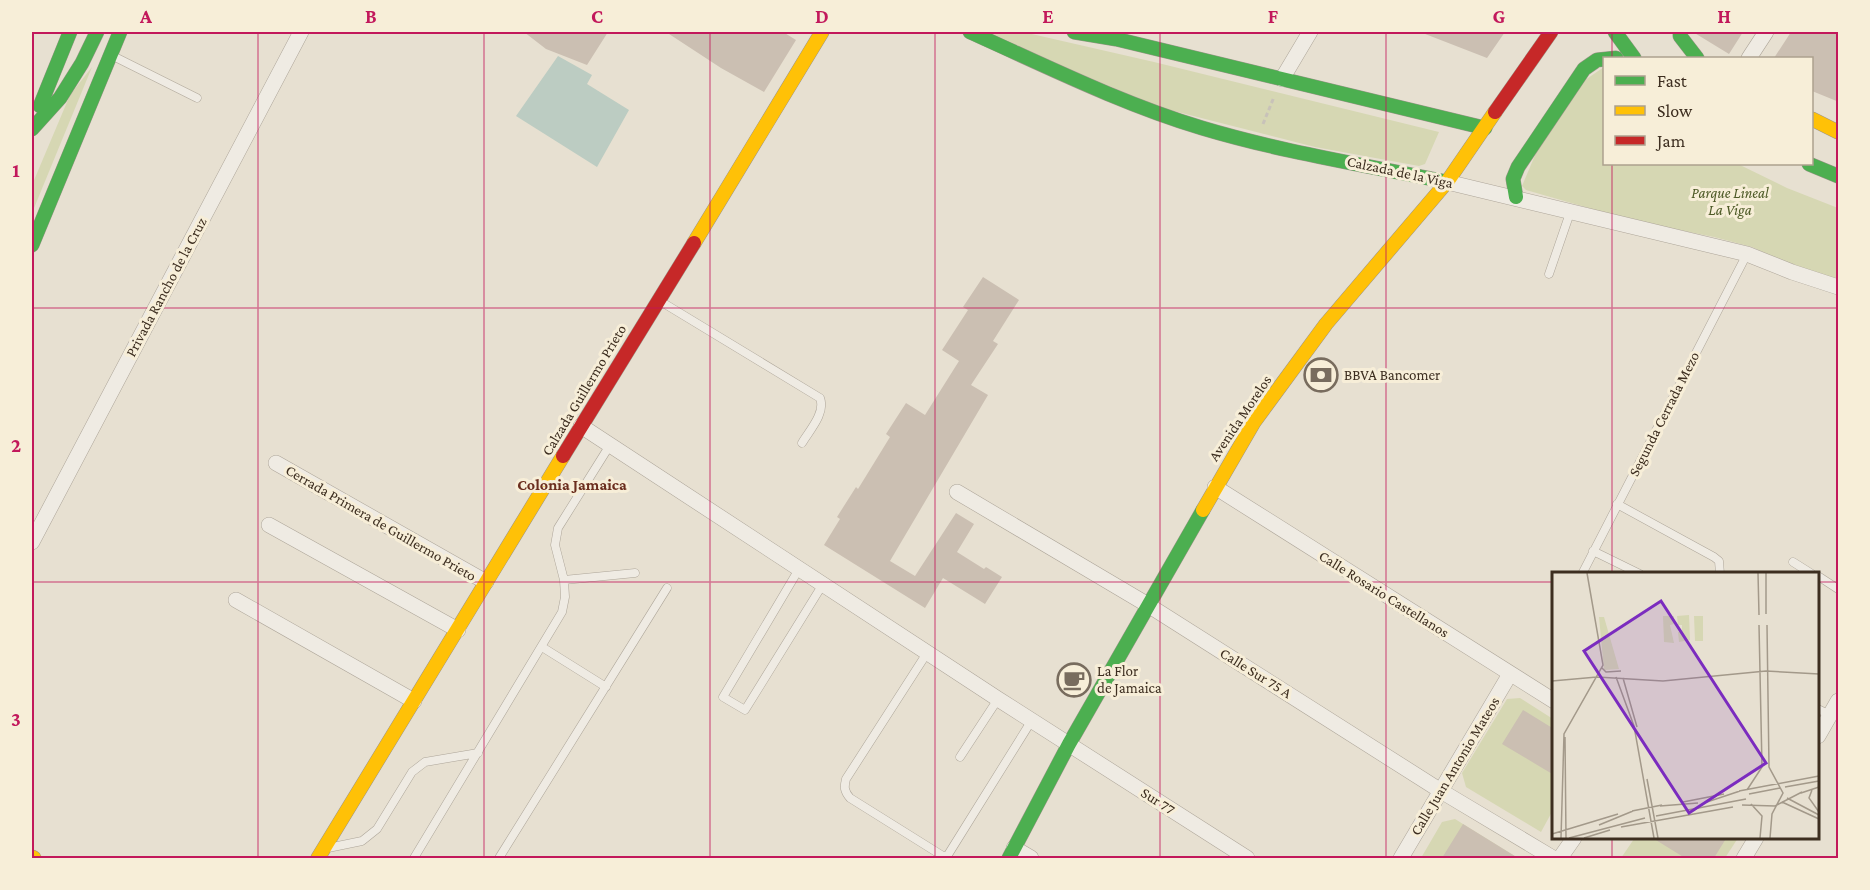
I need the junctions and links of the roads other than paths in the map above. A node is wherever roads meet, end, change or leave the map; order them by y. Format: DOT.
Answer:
graph roads {
  1 [pos="70,32"];
  2 [pos="96,32"];
  3 [pos="120,32"];
  4 [pos="301,32"];
  5 [pos="822,32"];
  6 [pos="970,32"];
  7 [pos="1074,32"];
  8 [pos="1310,32"];
  9 [pos="1551,32"];
  10 [pos="1616,32"];
  11 [pos="1680,32"];
  12 [pos="1766,32"];
  13 [pos="110,54"];
  14 [pos="1633,57"];
  15 [pos="1696,57"];
  16 [pos="1750,57"];
  17 [pos="1603,59"];
  18 [pos="1282,79"];
  19 [pos="197,98"];
  20 [pos="1813,119"];
  21 [pos="32,128"];
  22 [pos="1485,128"];
  23 [pos="1839,132"];
  24 [pos="1812,165"];
  25 [pos="1839,176"];
  26 [pos="1447,182"];
  27 [pos="1516,197"];
  28 [pos="1571,210"];
  29 [pos="32,245"];
  30 [pos="1747,254"];
  31 [pos="1550,274"];
  32 [pos="1839,287"];
  33 [pos="658,300"];
  34 [pos="581,426"];
  35 [pos="802,443"];
  36 [pos="610,446"];
  37 [pos="276,463"];
  38 [pos="1215,487"];
  39 [pos="957,492"];
  40 [pos="1617,504"];
  41 [pos="269,525"];
  42 [pos="32,542"];
  43 [pos="1593,551"];
  44 [pos="1793,562"];
  45 [pos="799,569"];
  46 [pos="1582,572"];
  47 [pos="1638,572"];
  48 [pos="1720,572"];
  49 [pos="1810,572"];
  50 [pos="635,573"];
  51 [pos="1819,577"];
  52 [pos="564,580"];
  53 [pos="486,582"];
  54 [pos="823,585"];
  55 [pos="667,588"];
  56 [pos="1839,589"];
  57 [pos="236,600"];
  58 [pos="1148,604"];
  59 [pos="458,630"];
  60 [pos="543,647"];
  61 [pos="927,653"];
  62 [pos="1510,674"];
  63 [pos="606,687"];
  64 [pos="998,699"];
  65 [pos="1552,700"];
  66 [pos="414,701"];
  67 [pos="1839,701"];
  68 [pos="1824,712"];
  69 [pos="1032,720"];
  70 [pos="1819,732"];
  71 [pos="1070,744"];
  72 [pos="478,753"];
  73 [pos="960,757"];
  74 [pos="1441,791"];
  75 [pos="1573,839"];
  76 [pos="1755,839"];
  77 [pos="1012,853"];
  78 [pos="321,854"];
  79 [pos="414,858"];
  80 [pos="499,858"];
  81 [pos="946,858"];
  82 [pos="1031,858"];
  83 [pos="1248,858"];
  84 [pos="1401,858"];
  85 [pos="1552,858"];
  86 [pos="1560,858"];
  87 [pos="1743,858"];
  1 -- 21 [label="main road"];
  2 -- 21 [label="main road"];
  3 -- 13 [label="main road"];
  4 -- 42 [label="street, Privada Rancho de la Cruz"];
  5 -- 33 [label="main road, Calzada Guillermo Prieto"];
  6 -- 26 [label="main road, Calzada de la Viga"];
  7 -- 18 [label="main road"];
  8 -- 18 [label="street"];
  9 -- 22 [label="main road, Avenida Morelos"];
  10 -- 14 [label="main road"];
  11 -- 15 [label="main road"];
  12 -- 16 [label="street"];
  13 -- 19 [label="lane"];
  13 -- 29 [label="main road"];
  17 -- 27 [label="main road"];
  18 -- 22 [label="main road"];
  20 -- 23 [label="main road"];
  22 -- 26 [label="main road, Avenida Morelos"];
  24 -- 25 [label="main road"];
  26 -- 27 [label="street, Calzada de la Viga"];
  26 -- 38 [label="main road, Avenida Morelos"];
  27 -- 28 [label="street, Calzada de la Viga"];
  28 -- 30 [label="street, Calzada de la Viga"];
  28 -- 31 [label="lane"];
  30 -- 32 [label="street, Calzada de la Viga"];
  30 -- 40 [label="lane, Segunda Cerrada Mezo"];
  33 -- 34 [label="main road, Calzada Guillermo Prieto"];
  33 -- 35 [label="lane"];
  34 -- 36 [label="street, Sur 77"];
  34 -- 53 [label="main road, Calzada Guillermo Prieto"];
  36 -- 45 [label="street, Sur 77"];
  36 -- 52 [label="lane"];
  37 -- 53 [label="street, Cerrada Primera de Guillermo Prieto"];
  38 -- 58 [label="main road, Avenida Morelos"];
  38 -- 62 [label="street, Calle Rosario Castellanos"];
  39 -- 58 [label="street, Calle Sur 75 A"];
  40 -- 43 [label="lane, Segunda Cerrada Mezo"];
  40 -- 48 [label="lane"];
  41 -- 59 [label="street"];
  43 -- 46 [label="lane, Segunda Cerrada Mezo"];
  43 -- 47 [label="lane"];
  44 -- 49 [label="lane"];
  45 -- 54 [label="street, Sur 77"];
  45 -- 54 [label="lane"];
  50 -- 52 [label="lane"];
  51 -- 56 [label="lane"];
  52 -- 60 [label="lane"];
  53 -- 59 [label="main road, Calzada Guillermo Prieto"];
  54 -- 61 [label="street, Sur 77"];
  55 -- 63 [label="lane"];
  57 -- 66 [label="street"];
  58 -- 71 [label="main road, Avenida Morelos"];
  58 -- 74 [label="street, Calle Sur 75 A"];
  59 -- 66 [label="main road, Calzada Guillermo Prieto"];
  60 -- 63 [label="lane"];
  60 -- 72 [label="lane"];
  61 -- 64 [label="street, Sur 77"];
  61 -- 81 [label="lane"];
  62 -- 65 [label="street, Calle Rosario Castellanos"];
  62 -- 74 [label="street, Calle Juan Antonio Mateos"];
  63 -- 80 [label="lane"];
  64 -- 69 [label="street, Sur 77"];
  64 -- 73 [label="lane"];
  66 -- 78 [label="main road, Calzada Guillermo Prieto"];
  67 -- 68 [label="street"];
  68 -- 70 [label="street"];
  69 -- 71 [label="street, Sur 77"];
  69 -- 81 [label="lane"];
  71 -- 77 [label="main road, Avenida Morelos"];
  71 -- 83 [label="street, Sur 77"];
  72 -- 78 [label="lane"];
  72 -- 79 [label="lane"];
  74 -- 84 [label="street, Calle Juan Antonio Mateos"];
  74 -- 85 [label="street, Calle Sur 75 A"];
  75 -- 86 [label="street"];
  76 -- 87 [label="street"];
  77 -- 82 [label="street"];
}
